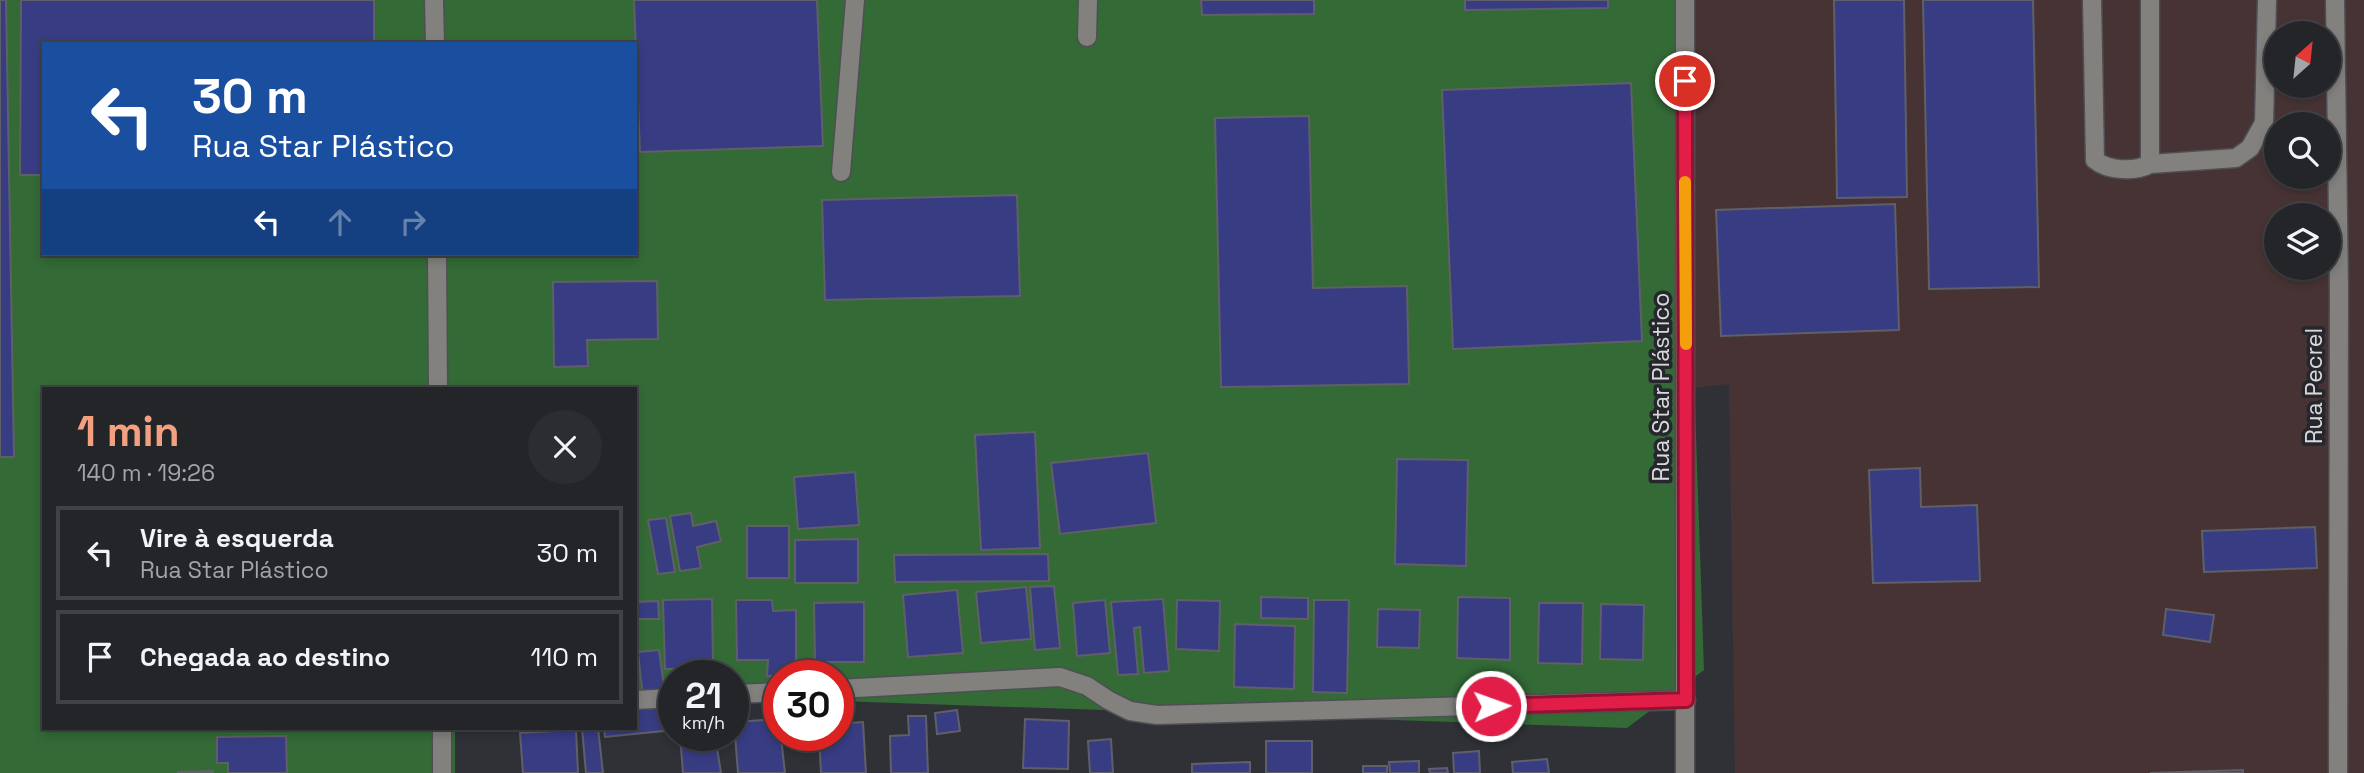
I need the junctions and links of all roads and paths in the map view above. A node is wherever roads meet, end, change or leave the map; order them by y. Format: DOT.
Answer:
graph roads {
  1 [pos="434,0"];
  2 [pos="855,0"];
  3 [pos="1088,0"];
  4 [pos="1685,0"];
  5 [pos="2092,0"];
  6 [pos="2150,0"];
  7 [pos="2267,0"];
  8 [pos="2335,0"];
  9 [pos="1087,37"];
  10 [pos="435,42"];
  11 [pos="2150,164"];
  12 [pos="841,172"];
  13 [pos="437,256"];
  14 [pos="438,387"];
  15 [pos="854,688"];
  16 [pos="658,699"];
  17 [pos="637,700"];
  18 [pos="1686,700"];
  19 [pos="442,730"];
  20 [pos="442,773"];
  21 [pos="1685,773"];
  22 [pos="2337,773"];
  1 -- 10 [label="street"];
  2 -- 12 [label="street"];
  3 -- 9 [label="street"];
  4 -- 18 [label="street, Rua Star Plástico"];
  5 -- 11 [label="street"];
  6 -- 11 [label="street"];
  7 -- 11 [label="street"];
  8 -- 22 [label="street, Rua Pecrel"];
  13 -- 14 [label="street"];
  15 -- 18 [label="street"];
  16 -- 17 [label="street"];
  18 -- 21 [label="street, Rua Star Plástico"];
  19 -- 20 [label="street"];
}
